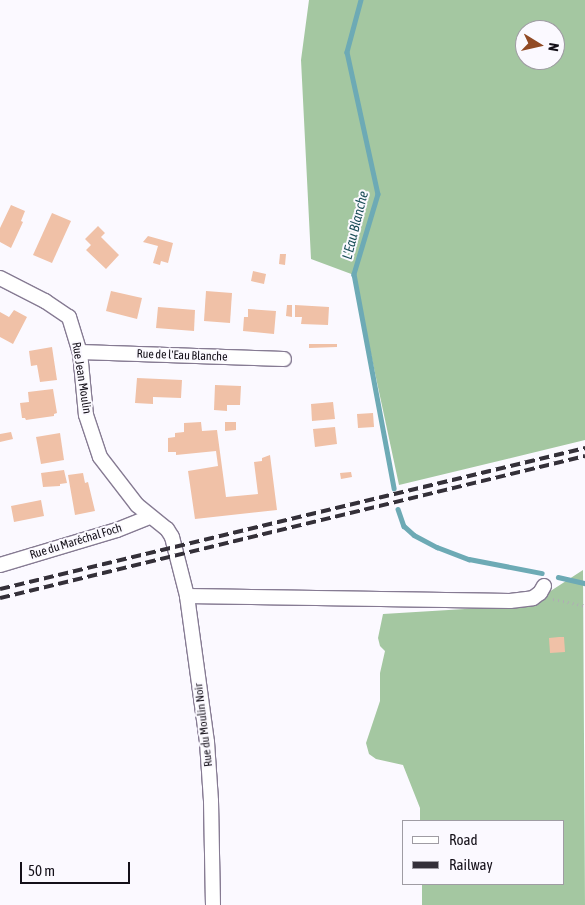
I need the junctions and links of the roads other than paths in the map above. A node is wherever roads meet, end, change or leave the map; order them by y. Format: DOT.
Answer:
graph roads {
  1 [pos="0,278"];
  2 [pos="80,352"];
  3 [pos="284,359"];
  4 [pos="150,517"];
  5 [pos="175,547"];
  6 [pos="0,565"];
  7 [pos="542,589"];
  8 [pos="187,596"];
  9 [pos="213,905"];
  1 -- 2 [label="street, Rue Jean Moulin"];
  2 -- 3 [label="street, Rue de l'Eau Blanche"];
  2 -- 4 [label="street, Rue Jean Moulin"];
  4 -- 5 [label="street, Rue Jean Moulin"];
  4 -- 6 [label="street, Rue du Maréchal Foch"];
  5 -- 8 [label="street, Rue du Moulin Noir"];
  7 -- 8 [label="street"];
  8 -- 9 [label="street, Rue du Moulin Noir"];
}
